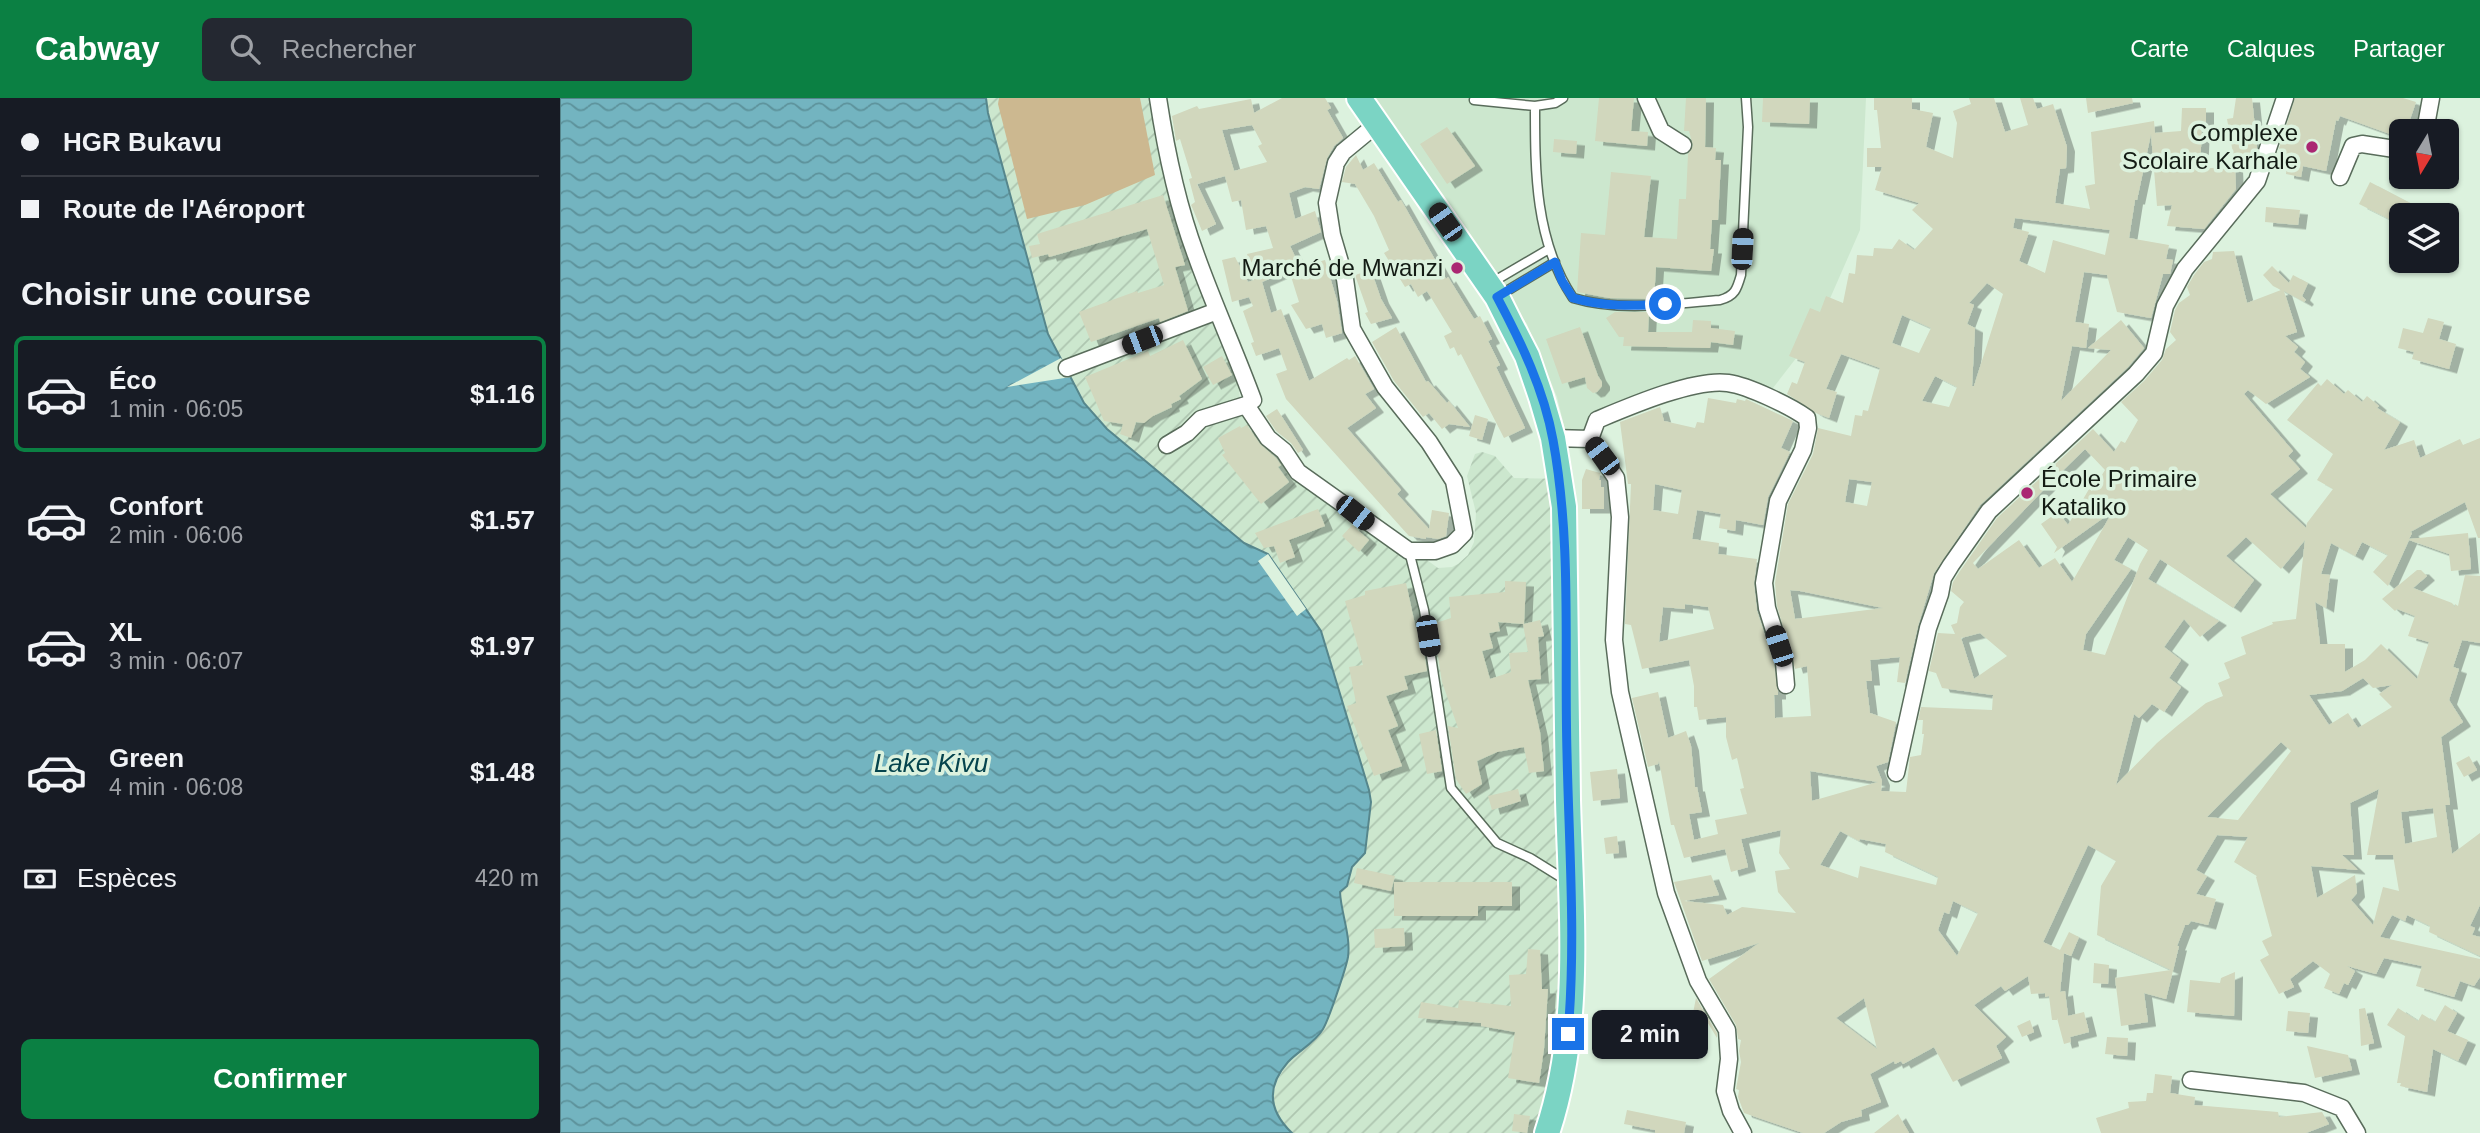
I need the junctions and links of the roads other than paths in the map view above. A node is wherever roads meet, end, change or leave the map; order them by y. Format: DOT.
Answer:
graph roads {
  1 [pos="1158,98"];
  2 [pos="1359,98"];
  3 [pos="1563,98"];
  4 [pos="1646,98"];
  5 [pos="1746,98"];
  6 [pos="2285,98"];
  7 [pos="2431,98"];
  8 [pos="1474,100"];
  9 [pos="1535,106"];
  10 [pos="2427,119"];
  11 [pos="1377,124"];
  12 [pos="1683,145"];
  13 [pos="2389,148"];
  14 [pos="2340,177"];
  15 [pos="1549,249"];
  16 [pos="1555,262"];
  17 [pos="1492,291"];
  18 [pos="1217,311"];
  19 [pos="1067,368"];
  20 [pos="1246,405"];
  21 [pos="1553,438"];
  22 [pos="1590,439"];
  23 [pos="1167,445"];
  24 [pos="1409,551"];
  25 [pos="1786,685"];
  26 [pos="1896,773"];
  27 [pos="1570,883"];
  28 [pos="2190,1080"];
  29 [pos="1547,1133"];
  30 [pos="1743,1133"];
  31 [pos="2357,1133"];
  1 -- 18 [label="street"];
  2 -- 11 [label="highway"];
  3 -- 9 [label="lane"];
  4 -- 12 [label="street"];
  5 -- 16 [label="lane"];
  6 -- 26 [label="street"];
  7 -- 10 [label="street"];
  8 -- 9 [label="lane"];
  9 -- 15 [label="lane"];
  11 -- 17 [label="highway"];
  11 -- 24 [label="street"];
  13 -- 14 [label="street"];
  15 -- 16 [label="lane"];
  15 -- 17 [label="lane"];
  16 -- 17 [label="lane"];
  17 -- 21 [label="highway"];
  18 -- 19 [label="street"];
  18 -- 20 [label="street"];
  20 -- 23 [label="street"];
  20 -- 24 [label="street"];
  21 -- 22 [label="street"];
  21 -- 27 [label="highway"];
  22 -- 25 [label="street"];
  22 -- 30 [label="street"];
  24 -- 27 [label="lane"];
  27 -- 29 [label="highway"];
  28 -- 31 [label="street"];
}
